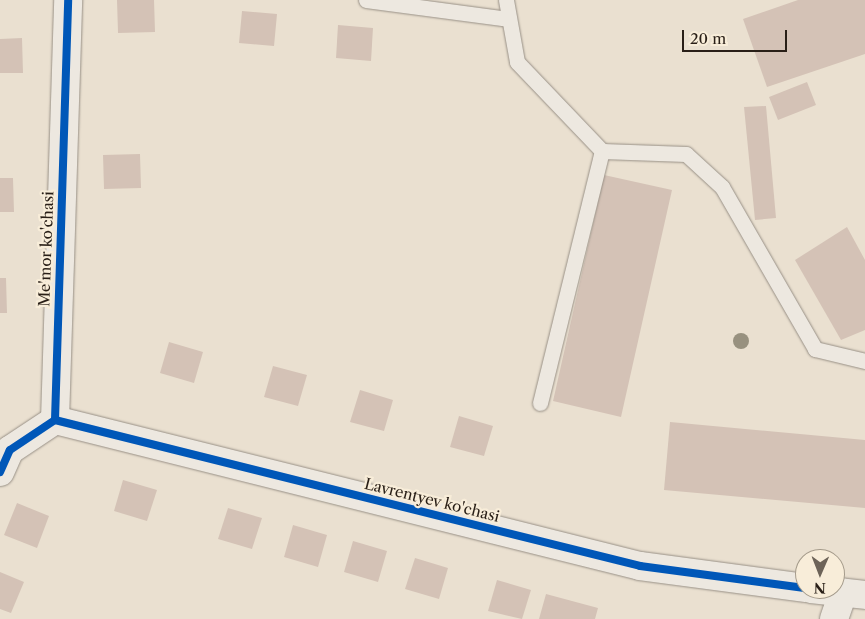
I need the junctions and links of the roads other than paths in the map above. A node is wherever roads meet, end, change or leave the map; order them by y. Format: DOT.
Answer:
graph roads {
  1 [pos="68,0"];
  2 [pos="366,0"];
  3 [pos="506,0"];
  4 [pos="508,19"];
  5 [pos="602,150"];
  6 [pos="865,361"];
  7 [pos="540,403"];
  8 [pos="55,420"];
  9 [pos="0,472"];
  10 [pos="795,587"];
  11 [pos="854,594"];
  12 [pos="834,619"];
  1 -- 8 [label="street, Me'mor ko'chasi"];
  2 -- 4 [label="lane"];
  3 -- 4 [label="lane"];
  4 -- 5 [label="lane"];
  5 -- 6 [label="lane"];
  5 -- 7 [label="lane"];
  8 -- 9 [label="street"];
  8 -- 10 [label="street, Lavrentyev ko'chasi"];
  11 -- 12 [label="street"];
}
